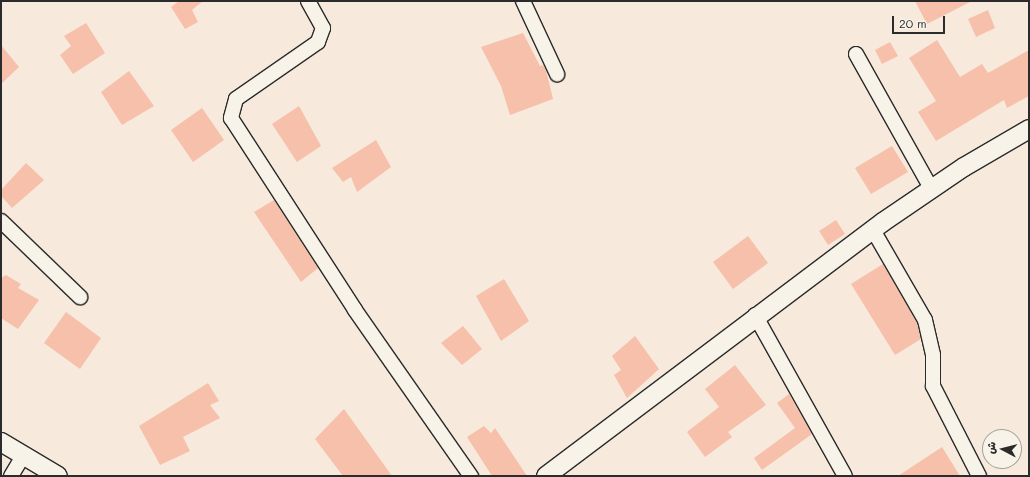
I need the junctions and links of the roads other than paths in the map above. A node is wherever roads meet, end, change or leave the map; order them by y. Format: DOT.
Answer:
graph roads {
  1 [pos="308,1"];
  2 [pos="523,1"];
  3 [pos="856,54"];
  4 [pos="557,74"];
  5 [pos="1029,129"];
  6 [pos="932,190"];
  7 [pos="1,221"];
  8 [pos="873,230"];
  9 [pos="80,297"];
  10 [pos="755,315"];
  11 [pos="1,442"];
  12 [pos="23,456"];
  13 [pos="11,476"];
  14 [pos="58,476"];
  15 [pos="471,476"];
  16 [pos="546,476"];
  17 [pos="845,476"];
  18 [pos="979,476"];
  1 -- 15 [label="street"];
  2 -- 4 [label="street"];
  3 -- 6 [label="street"];
  5 -- 6 [label="street"];
  6 -- 8 [label="street"];
  7 -- 9 [label="street"];
  8 -- 10 [label="street"];
  8 -- 18 [label="street"];
  10 -- 16 [label="street"];
  10 -- 17 [label="street"];
  11 -- 12 [label="street"];
  12 -- 13 [label="street"];
  12 -- 14 [label="street"];
}
